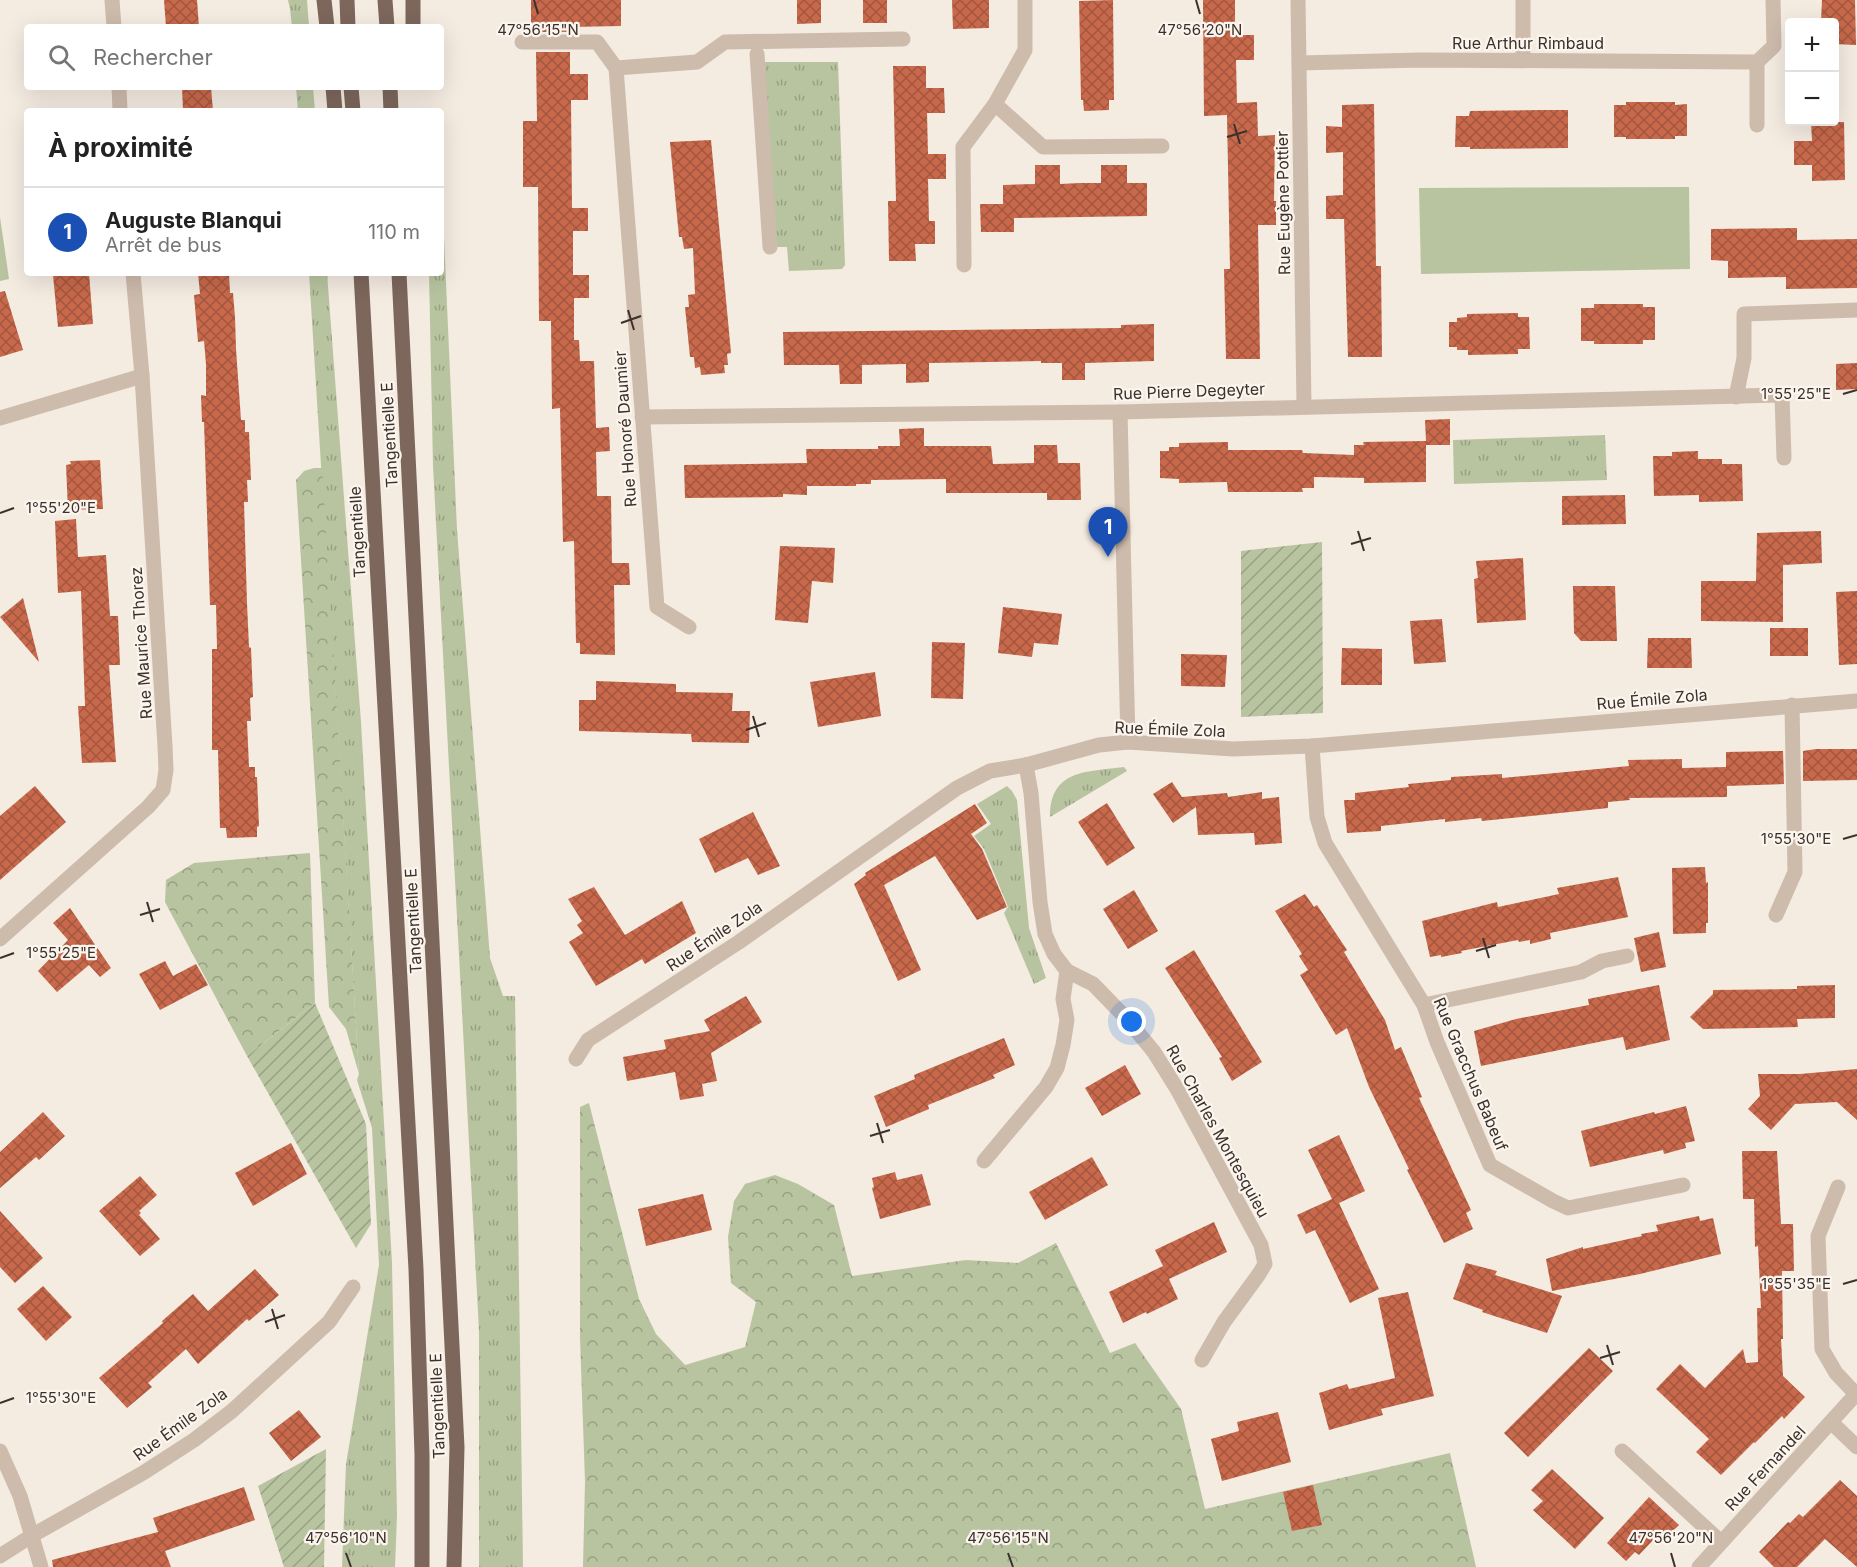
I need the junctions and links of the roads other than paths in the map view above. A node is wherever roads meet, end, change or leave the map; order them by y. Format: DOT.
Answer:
graph roads {
  1 [pos="112,0"];
  2 [pos="324,0"];
  3 [pos="347,0"];
  4 [pos="385,0"];
  5 [pos="414,0"];
  6 [pos="1025,0"];
  7 [pos="1298,0"];
  8 [pos="1523,0"];
  9 [pos="1773,0"];
  10 [pos="114,24"];
  11 [pos="327,24"];
  12 [pos="348,24"];
  13 [pos="387,24"];
  14 [pos="413,24"];
  15 [pos="903,39"];
  16 [pos="522,42"];
  17 [pos="757,54"];
  18 [pos="1523,60"];
  19 [pos="1757,62"];
  20 [pos="1299,63"];
  21 [pos="616,68"];
  22 [pos="118,90"];
  23 [pos="333,90"];
  24 [pos="351,90"];
  25 [pos="995,104"];
  26 [pos="120,108"];
  27 [pos="335,108"];
  28 [pos="352,108"];
  29 [pos="1757,126"];
  30 [pos="1162,146"];
  31 [pos="770,247"];
  32 [pos="964,265"];
  33 [pos="133,276"];
  34 [pos="351,276"];
  35 [pos="361,276"];
  36 [pos="399,276"];
  37 [pos="1857,310"];
  38 [pos="142,376"];
  39 [pos="1736,397"];
  40 [pos="1304,406"];
  41 [pos="1120,412"];
  42 [pos="642,417"];
  43 [pos="0,418"];
  44 [pos="1784,458"];
  45 [pos="374,514"];
  46 [pos="689,627"];
  47 [pos="1857,701"];
  48 [pos="1792,705"];
  49 [pos="1128,742"];
  50 [pos="1312,746"];
  51 [pos="1026,765"];
  52 [pos="389,789"];
  53 [pos="1776,915"];
  54 [pos="0,939"];
  55 [pos="1627,957"];
  56 [pos="1067,971"];
  57 [pos="1424,1005"];
  58 [pos="576,1059"];
  59 [pos="984,1161"];
  60 [pos="1683,1185"];
  61 [pos="1838,1187"];
  62 [pos="353,1287"];
  63 [pos="1202,1360"];
  64 [pos="1857,1393"];
  65 [pos="1832,1423"];
  66 [pos="1857,1447"];
  67 [pos="0,1451"];
  68 [pos="1622,1451"];
  69 [pos="33,1535"];
  70 [pos="1721,1542"];
  71 [pos="0,1556"];
  72 [pos="41,1567"];
  73 [pos="422,1567"];
  74 [pos="454,1567"];
  75 [pos="1699,1567"];
  1 -- 10 [label="street"];
  2 -- 11 [label="main road"];
  3 -- 12 [label="main road"];
  4 -- 13 [label="main road"];
  5 -- 14 [label="main road"];
  6 -- 25 [label="street"];
  7 -- 20 [label="street, Rue Eugène Pottier"];
  8 -- 18 [label="street"];
  9 -- 19 [label="street"];
  15 -- 21 [label="street"];
  16 -- 21 [label="street"];
  17 -- 31 [label="street"];
  18 -- 19 [label="street, Rue Arthur Rimbaud"];
  18 -- 20 [label="street, Rue Arthur Rimbaud"];
  19 -- 29 [label="street"];
  20 -- 40 [label="street, Rue Eugène Pottier"];
  21 -- 42 [label="street, Rue Honoré Daumier"];
  22 -- 26 [label="street"];
  23 -- 27 [label="main road"];
  24 -- 28 [label="main road"];
  25 -- 30 [label="street"];
  25 -- 32 [label="street"];
  33 -- 38 [label="street, Rue Maurice Thorez"];
  34 -- 45 [label="main road"];
  35 -- 45 [label="main road, Tangentielle"];
  36 -- 74 [label="main road, Tangentielle E"];
  37 -- 39 [label="street"];
  38 -- 43 [label="street"];
  38 -- 54 [label="street, Rue Maurice Thorez"];
  39 -- 40 [label="street, Rue Pierre Degeyter"];
  39 -- 44 [label="street, Rue Pierre Degeyter"];
  40 -- 41 [label="street, Rue Pierre Degeyter"];
  41 -- 42 [label="street, Rue Pierre Degeyter"];
  41 -- 49 [label="street"];
  42 -- 46 [label="street, Rue Honoré Daumier"];
  45 -- 52 [label="main road, Tangentielle"];
  47 -- 48 [label="street, Rue Émile Zola"];
  48 -- 50 [label="street, Rue Émile Zola"];
  48 -- 53 [label="street"];
  49 -- 50 [label="street, Rue Émile Zola"];
  49 -- 51 [label="street, Rue Émile Zola"];
  50 -- 57 [label="street, Rue Gracchus Babeuf"];
  51 -- 56 [label="street, Rue Charles Montesquieu"];
  51 -- 58 [label="street, Rue Émile Zola"];
  52 -- 73 [label="main road, Tangentielle E"];
  55 -- 57 [label="street"];
  56 -- 59 [label="street"];
  56 -- 63 [label="street, Rue Charles Montesquieu"];
  57 -- 60 [label="street, Rue Gracchus Babeuf"];
  61 -- 64 [label="street"];
  62 -- 69 [label="street, Rue Émile Zola"];
  64 -- 65 [label="street, Rue Fernandel"];
  65 -- 66 [label="street"];
  65 -- 70 [label="street, Rue Fernandel"];
  67 -- 69 [label="street"];
  68 -- 70 [label="street"];
  69 -- 71 [label="street, Rue Émile Zola"];
  69 -- 72 [label="street"];
  70 -- 75 [label="street, Rue Fernandel"];
}
